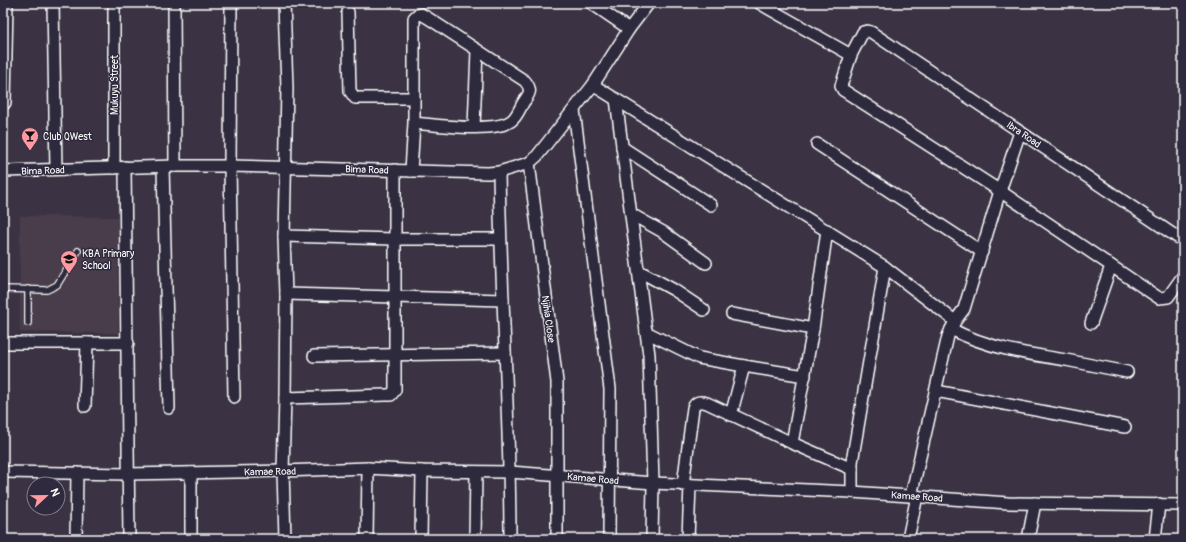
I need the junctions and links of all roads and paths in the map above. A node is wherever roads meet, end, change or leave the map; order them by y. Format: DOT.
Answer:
graph roads {
  1 [pos="5,3"];
  2 [pos="53,3"];
  3 [pos="114,3"];
  4 [pos="174,3"];
  5 [pos="232,3"];
  6 [pos="284,3"];
  7 [pos="593,3"];
  8 [pos="649,3"];
  9 [pos="759,3"];
  10 [pos="348,12"];
  11 [pos="629,29"];
  12 [pos="477,50"];
  13 [pos="851,55"];
  14 [pos="3,56"];
  15 [pos="593,85"];
  16 [pos="414,98"];
  17 [pos="616,99"];
  18 [pos="3,102"];
  19 [pos="574,110"];
  20 [pos="414,123"];
  21 [pos="474,127"];
  22 [pos="1020,132"];
  23 [pos="817,144"];
  24 [pos="622,147"];
  25 [pos="529,163"];
  26 [pos="175,166"];
  27 [pos="230,166"];
  28 [pos="285,166"];
  29 [pos="125,167"];
  30 [pos="163,167"];
  31 [pos="114,168"];
  32 [pos="56,169"];
  33 [pos="395,170"];
  34 [pos="3,171"];
  35 [pos="411,171"];
  36 [pos="499,172"];
  37 [pos="1000,191"];
  38 [pos="710,205"];
  39 [pos="631,214"];
  40 [pos="827,230"];
  41 [pos="284,236"];
  42 [pos="394,239"];
  43 [pos="500,239"];
  44 [pos="1183,241"];
  45 [pos="78,251"];
  46 [pos="982,252"];
  47 [pos="706,263"];
  48 [pos="1111,266"];
  49 [pos="885,267"];
  50 [pos="638,271"];
  51 [pos="1183,276"];
  52 [pos="3,289"];
  53 [pos="28,289"];
  54 [pos="286,294"];
  55 [pos="394,297"];
  56 [pos="502,300"];
  57 [pos="704,310"];
  58 [pos="732,314"];
  59 [pos="1091,322"];
  60 [pos="28,323"];
  61 [pos="953,325"];
  62 [pos="813,329"];
  63 [pos="646,332"];
  64 [pos="3,343"];
  65 [pos="86,343"];
  66 [pos="128,343"];
  67 [pos="505,353"];
  68 [pos="394,354"];
  69 [pos="314,356"];
  70 [pos="744,366"];
  71 [pos="1126,372"];
  72 [pos="805,376"];
  73 [pos="936,391"];
  74 [pos="234,397"];
  75 [pos="285,398"];
  76 [pos="85,406"];
  77 [pos="169,408"];
  78 [pos="731,415"];
  79 [pos="1125,427"];
  80 [pos="792,443"];
  81 [pos="368,468"];
  82 [pos="852,469"];
  83 [pos="283,471"];
  84 [pos="422,471"];
  85 [pos="3,472"];
  86 [pos="476,472"];
  87 [pos="510,472"];
  88 [pos="77,473"];
  89 [pos="191,473"];
  90 [pos="128,474"];
  91 [pos="557,475"];
  92 [pos="609,480"];
  93 [pos="653,483"];
  94 [pos="687,485"];
  95 [pos="852,492"];
  96 [pos="914,496"];
  97 [pos="1035,504"];
  98 [pos="1159,504"];
  99 [pos="1183,505"];
  100 [pos="691,538"];
  101 [pos="76,539"];
  102 [pos="130,539"];
  103 [pos="191,539"];
  104 [pos="286,539"];
  105 [pos="367,539"];
  106 [pos="421,539"];
  107 [pos="476,539"];
  108 [pos="510,539"];
  109 [pos="556,539"];
  110 [pos="609,539"];
  111 [pos="652,539"];
  112 [pos="908,539"];
  113 [pos="1028,539"];
  114 [pos="1155,539"];
  1 -- 14 [label="street"];
  2 -- 32 [label="street"];
  3 -- 31 [label="street, Mukuyu Street"];
  4 -- 26 [label="street"];
  5 -- 27 [label="street"];
  6 -- 28 [label="street"];
  7 -- 11 [label="street"];
  8 -- 11 [label="street, Bima Road"];
  9 -- 13 [label="street"];
  10 -- 16 [label="street"];
  11 -- 15 [label="street, Bima Road"];
  12 -- 16 [label="street"];
  12 -- 21 [label="street"];
  12 -- 21 [label="street"];
  13 -- 22 [label="street, Ibra Road"];
  13 -- 37 [label="street"];
  14 -- 18 [label="street"];
  15 -- 17 [label="street"];
  15 -- 19 [label="street, Bima Road"];
  16 -- 20 [label="street"];
  17 -- 24 [label="street"];
  17 -- 40 [label="street"];
  19 -- 25 [label="street, Bima Road"];
  19 -- 92 [label="street"];
  20 -- 21 [label="street"];
  20 -- 35 [label="street"];
  22 -- 37 [label="street"];
  22 -- 44 [label="street, Ibra Road"];
  23 -- 46 [label="street"];
  24 -- 38 [label="street"];
  24 -- 39 [label="street"];
  25 -- 36 [label="street, Bima Road"];
  25 -- 91 [label="street, Njihia Close"];
  26 -- 27 [label="street, Bima Road"];
  26 -- 30 [label="street, Bima Road"];
  27 -- 28 [label="street, Bima Road"];
  27 -- 74 [label="street"];
  28 -- 33 [label="street, Bima Road"];
  28 -- 41 [label="street"];
  29 -- 30 [label="street, Bima Road"];
  29 -- 31 [label="street, Bima Road"];
  29 -- 66 [label="street"];
  30 -- 77 [label="street"];
  31 -- 32 [label="street, Bima Road"];
  32 -- 34 [label="street, Bima Road"];
  33 -- 35 [label="street, Bima Road"];
  33 -- 42 [label="street"];
  35 -- 36 [label="street, Bima Road"];
  36 -- 43 [label="street"];
  37 -- 46 [label="street"];
  37 -- 48 [label="street"];
  39 -- 47 [label="street"];
  39 -- 50 [label="street"];
  40 -- 49 [label="street"];
  40 -- 62 [label="street"];
  41 -- 42 [label="street"];
  41 -- 54 [label="street"];
  42 -- 43 [label="street"];
  42 -- 55 [label="street"];
  43 -- 56 [label="street"];
  45 -- 53 [label="lane"];
  46 -- 61 [label="street"];
  48 -- 51 [label="street"];
  48 -- 59 [label="street"];
  49 -- 61 [label="street"];
  49 -- 82 [label="street"];
  50 -- 57 [label="street"];
  50 -- 63 [label="street"];
  52 -- 53 [label="lane"];
  53 -- 60 [label="lane"];
  54 -- 55 [label="street"];
  54 -- 75 [label="street"];
  55 -- 56 [label="street"];
  55 -- 68 [label="street"];
  56 -- 67 [label="street"];
  58 -- 62 [label="street"];
  61 -- 71 [label="street"];
  61 -- 73 [label="street"];
  62 -- 72 [label="street"];
  63 -- 70 [label="street"];
  63 -- 93 [label="street"];
  64 -- 65 [label="street"];
  65 -- 66 [label="street"];
  65 -- 76 [label="street"];
  66 -- 90 [label="street"];
  67 -- 68 [label="street"];
  67 -- 87 [label="street"];
  68 -- 69 [label="street"];
  68 -- 75 [label="street"];
  70 -- 72 [label="street"];
  70 -- 78 [label="street"];
  72 -- 80 [label="street"];
  73 -- 79 [label="street"];
  73 -- 96 [label="street"];
  75 -- 83 [label="street"];
  78 -- 80 [label="street"];
  78 -- 94 [label="street"];
  80 -- 82 [label="street"];
  81 -- 83 [label="street, Kamae Road"];
  81 -- 84 [label="street, Kamae Road"];
  81 -- 105 [label="street"];
  82 -- 95 [label="street"];
  83 -- 89 [label="street, Kamae Road"];
  83 -- 104 [label="street"];
  84 -- 86 [label="street, Kamae Road"];
  84 -- 106 [label="street"];
  85 -- 88 [label="street, Kamae Road"];
  86 -- 87 [label="street, Kamae Road"];
  86 -- 107 [label="street"];
  87 -- 91 [label="street, Kamae Road"];
  87 -- 108 [label="street"];
  88 -- 90 [label="street, Kamae Road"];
  88 -- 101 [label="street"];
  89 -- 90 [label="street, Kamae Road"];
  89 -- 103 [label="street"];
  90 -- 102 [label="street"];
  91 -- 92 [label="street, Kamae Road"];
  91 -- 109 [label="street, Njihia Close"];
  92 -- 93 [label="street, Kamae Road"];
  92 -- 110 [label="street"];
  93 -- 94 [label="street, Kamae Road"];
  93 -- 111 [label="street"];
  94 -- 95 [label="street, Kamae Road"];
  94 -- 100 [label="street"];
  95 -- 96 [label="street, Kamae Road"];
  96 -- 97 [label="street, Kamae Road"];
  96 -- 112 [label="street"];
  97 -- 98 [label="street, Kamae Road"];
  97 -- 113 [label="street"];
  98 -- 99 [label="street, Kamae Road"];
  98 -- 114 [label="street"];
}
